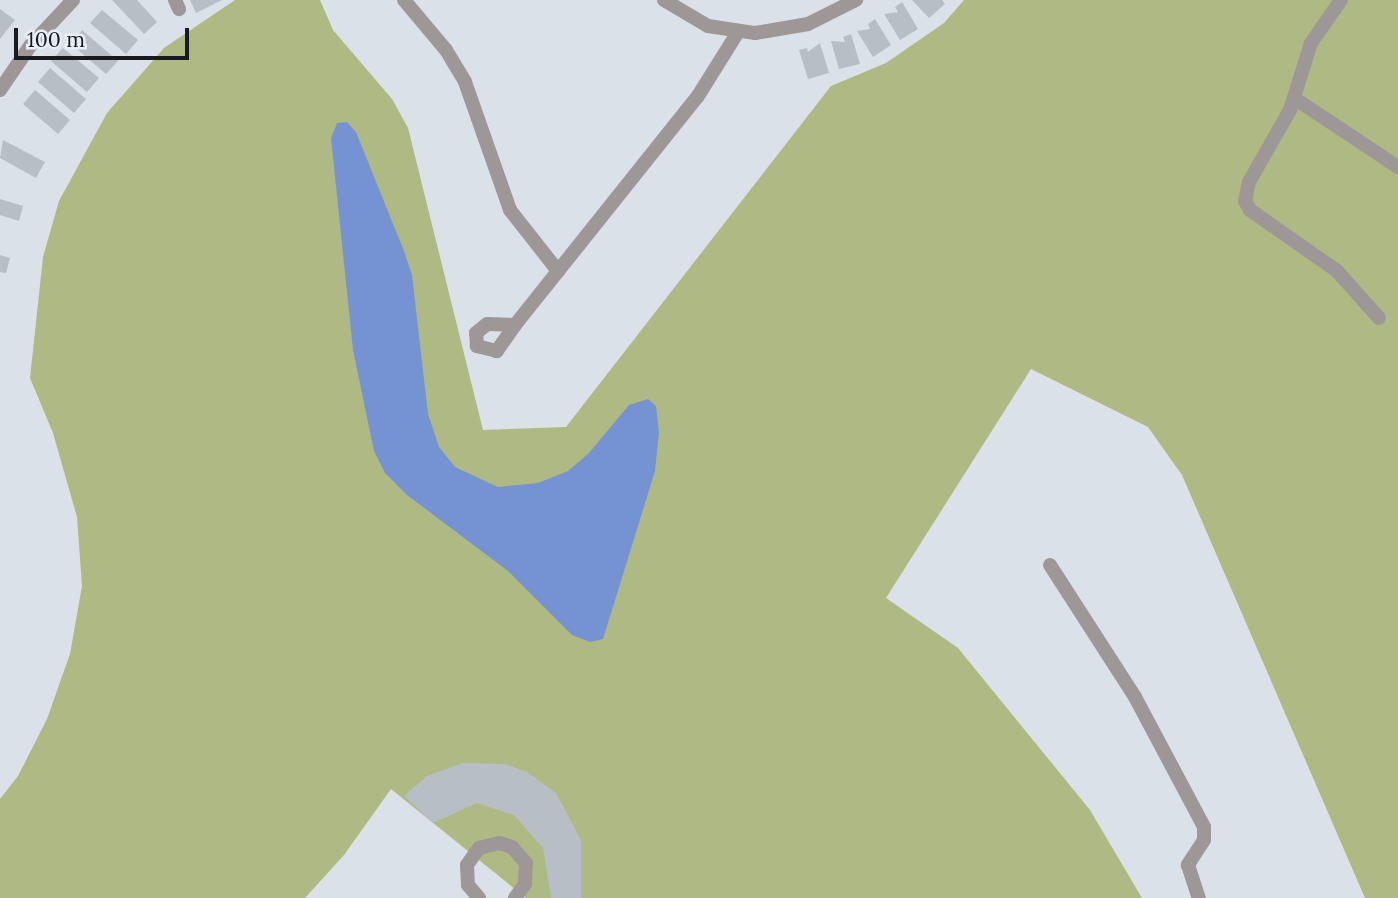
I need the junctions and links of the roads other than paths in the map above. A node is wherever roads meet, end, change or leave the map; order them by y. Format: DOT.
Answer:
graph roads {
  1 [pos="73,0"];
  2 [pos="404,0"];
  3 [pos="664,0"];
  4 [pos="856,0"];
  5 [pos="1341,0"];
  6 [pos="716,28"];
  7 [pos="738,32"];
  8 [pos="722,53"];
  9 [pos="0,90"];
  10 [pos="1294,98"];
  11 [pos="1398,167"];
  12 [pos="558,271"];
  13 [pos="1379,318"];
  14 [pos="514,325"];
  15 [pos="1050,565"];
  16 [pos="467,880"];
  17 [pos="458,898"];
  18 [pos="479,898"];
  19 [pos="514,898"];
  20 [pos="1199,898"];
  1 -- 9 [label="street"];
  2 -- 12 [label="street"];
  3 -- 6 [label="street"];
  4 -- 7 [label="street"];
  5 -- 10 [label="street"];
  6 -- 7 [label="street"];
  6 -- 8 [label="street"];
  7 -- 8 [label="street"];
  8 -- 12 [label="street"];
  10 -- 11 [label="street"];
  10 -- 13 [label="street"];
  12 -- 14 [label="street"];
  15 -- 20 [label="street"];
  16 -- 17 [label="street"];
  16 -- 18 [label="street"];
  16 -- 19 [label="street"];
}
